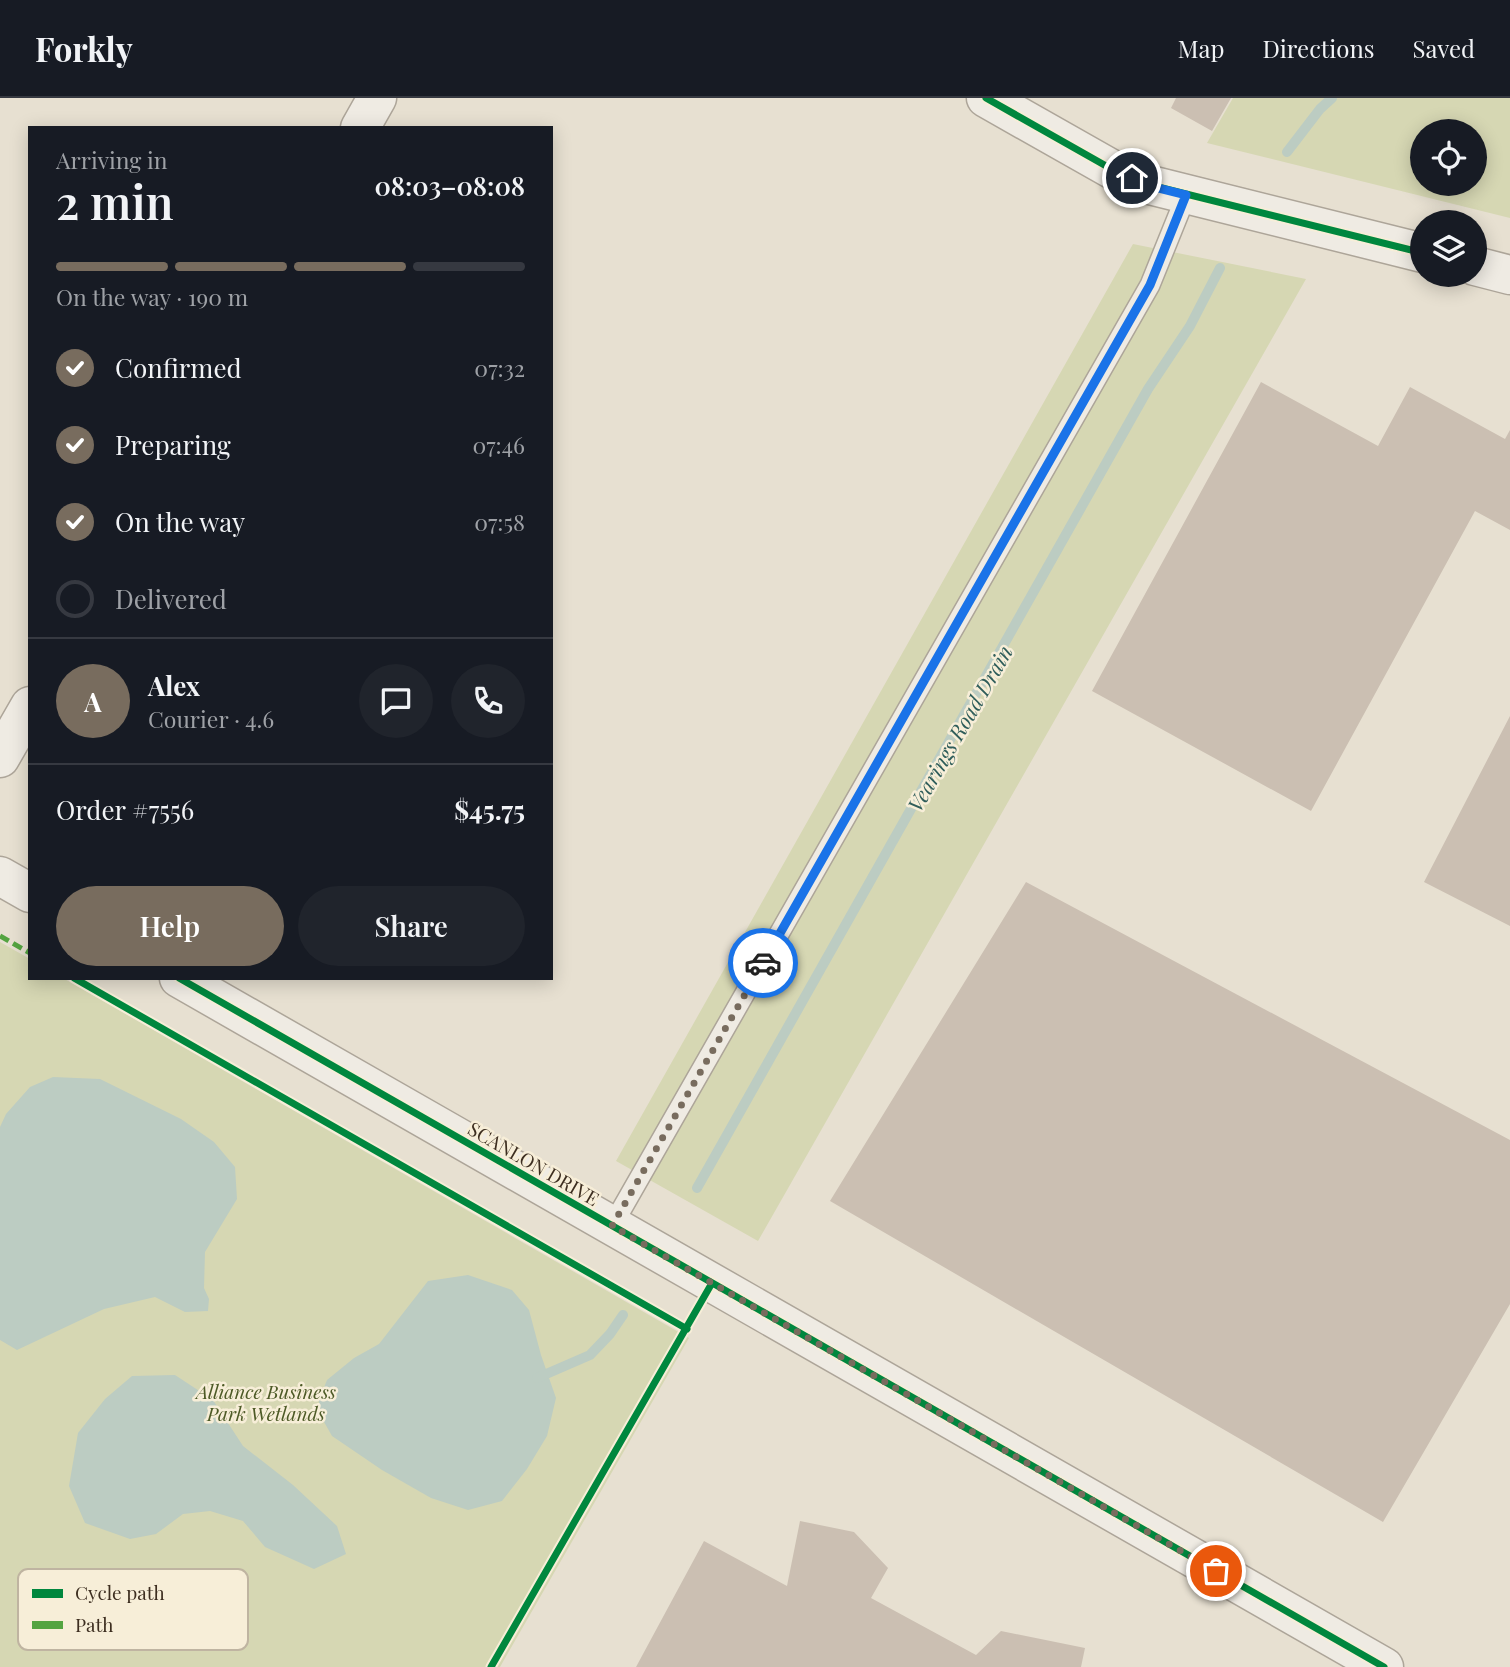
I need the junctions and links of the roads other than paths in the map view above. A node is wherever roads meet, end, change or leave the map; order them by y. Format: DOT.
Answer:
graph roads {
  1 [pos="377,98"];
  2 [pos="986,98"];
  3 [pos="361,126"];
  4 [pos="1186,195"];
  5 [pos="1410,250"];
  6 [pos="1487,269"];
  7 [pos="1510,275"];
  8 [pos="28,709"];
  9 [pos="0,758"];
  10 [pos="0,876"];
  11 [pos="28,892"];
  12 [pos="182,980"];
  13 [pos="612,1226"];
  14 [pos="1384,1667"];
  1 -- 3 [label="street"];
  2 -- 4 [label="street"];
  4 -- 5 [label="street"];
  4 -- 13 [label="lane"];
  6 -- 7 [label="street"];
  8 -- 9 [label="street"];
  10 -- 11 [label="street"];
  12 -- 13 [label="street, SCANLON DRIVE"];
  13 -- 14 [label="street, SCANLON DRIVE"];
}
